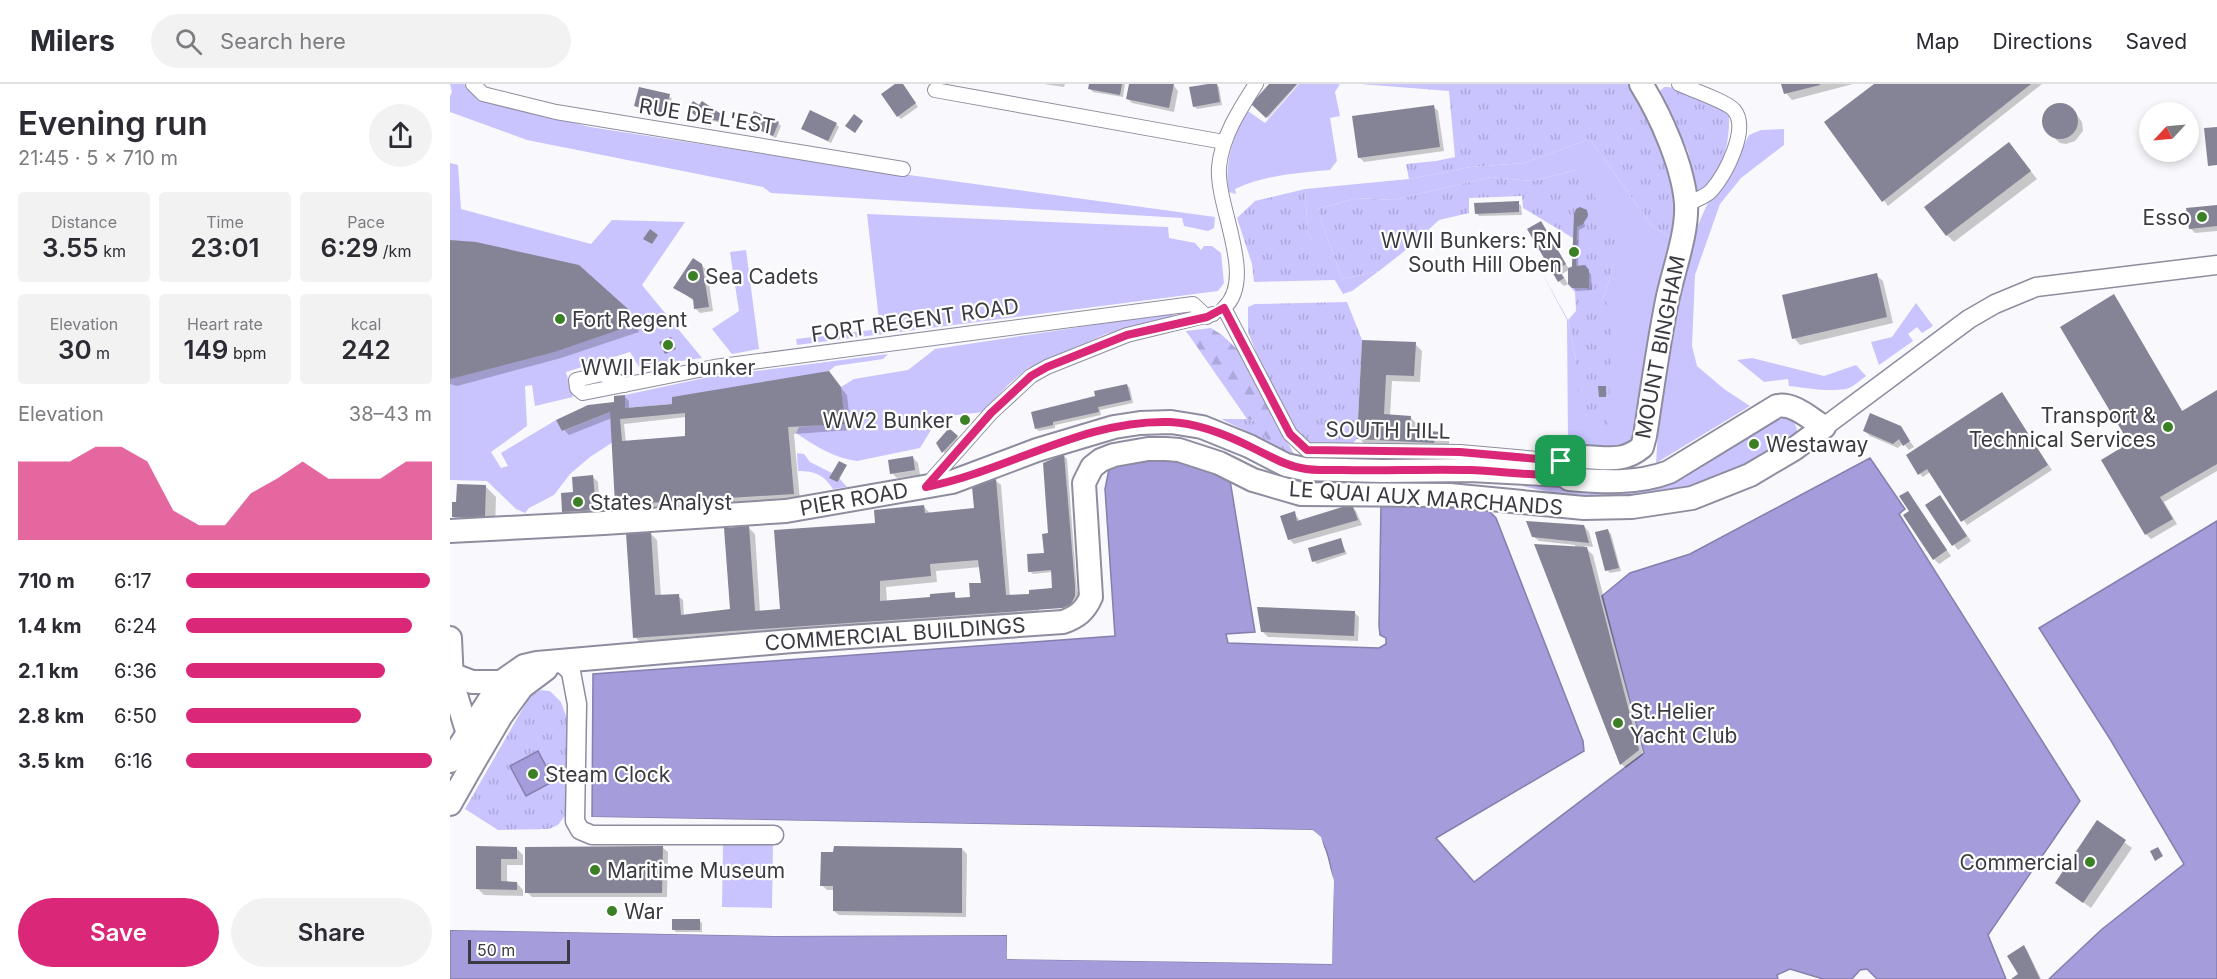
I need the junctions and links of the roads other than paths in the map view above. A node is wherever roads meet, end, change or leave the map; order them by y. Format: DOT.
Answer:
graph roads {
  1 [pos="473,84"];
  2 [pos="1256,84"];
  3 [pos="1679,84"];
  4 [pos="1645,85"];
  5 [pos="935,90"];
  6 [pos="1224,142"];
  7 [pos="903,169"];
  8 [pos="1686,204"];
  9 [pos="2217,265"];
  10 [pos="1224,308"];
  11 [pos="1207,317"];
  12 [pos="625,385"];
  13 [pos="1824,427"];
  14 [pos="1092,466"];
  15 [pos="1562,468"];
  16 [pos="926,487"];
  17 [pos="450,531"];
  18 [pos="450,638"];
  19 [pos="558,661"];
  20 [pos="451,674"];
  21 [pos="501,682"];
  22 [pos="468,734"];
  23 [pos="460,764"];
  24 [pos="450,804"];
  25 [pos="774,835"];
  1 -- 7 [label="street, RUE DE L'EST"];
  2 -- 6 [label="street"];
  3 -- 8 [label="street"];
  4 -- 8 [label="main road, MOUNT BINGHAM"];
  5 -- 6 [label="street"];
  6 -- 10 [label="street"];
  8 -- 15 [label="main road, MOUNT BINGHAM"];
  9 -- 13 [label="street"];
  10 -- 11 [label="street"];
  10 -- 15 [label="street, SOUTH HILL"];
  11 -- 12 [label="street, FORT REGENT ROAD"];
  11 -- 16 [label="street"];
  13 -- 14 [label="main road, LE QUAI AUX MARCHANDS"];
  13 -- 15 [label="main road"];
  14 -- 19 [label="main road, COMMERCIAL BUILDINGS"];
  15 -- 16 [label="main road, PIER ROAD"];
  16 -- 17 [label="main road, PIER ROAD"];
  18 -- 20 [label="main road"];
  19 -- 21 [label="main road, COMMERCIAL BUILDINGS"];
  19 -- 23 [label="main road"];
  19 -- 25 [label="street"];
  20 -- 21 [label="main road"];
  20 -- 22 [label="main road"];
  21 -- 22 [label="main road, COMMERCIAL BUILDINGS"];
  22 -- 23 [label="main road"];
  23 -- 24 [label="main road"];
}
